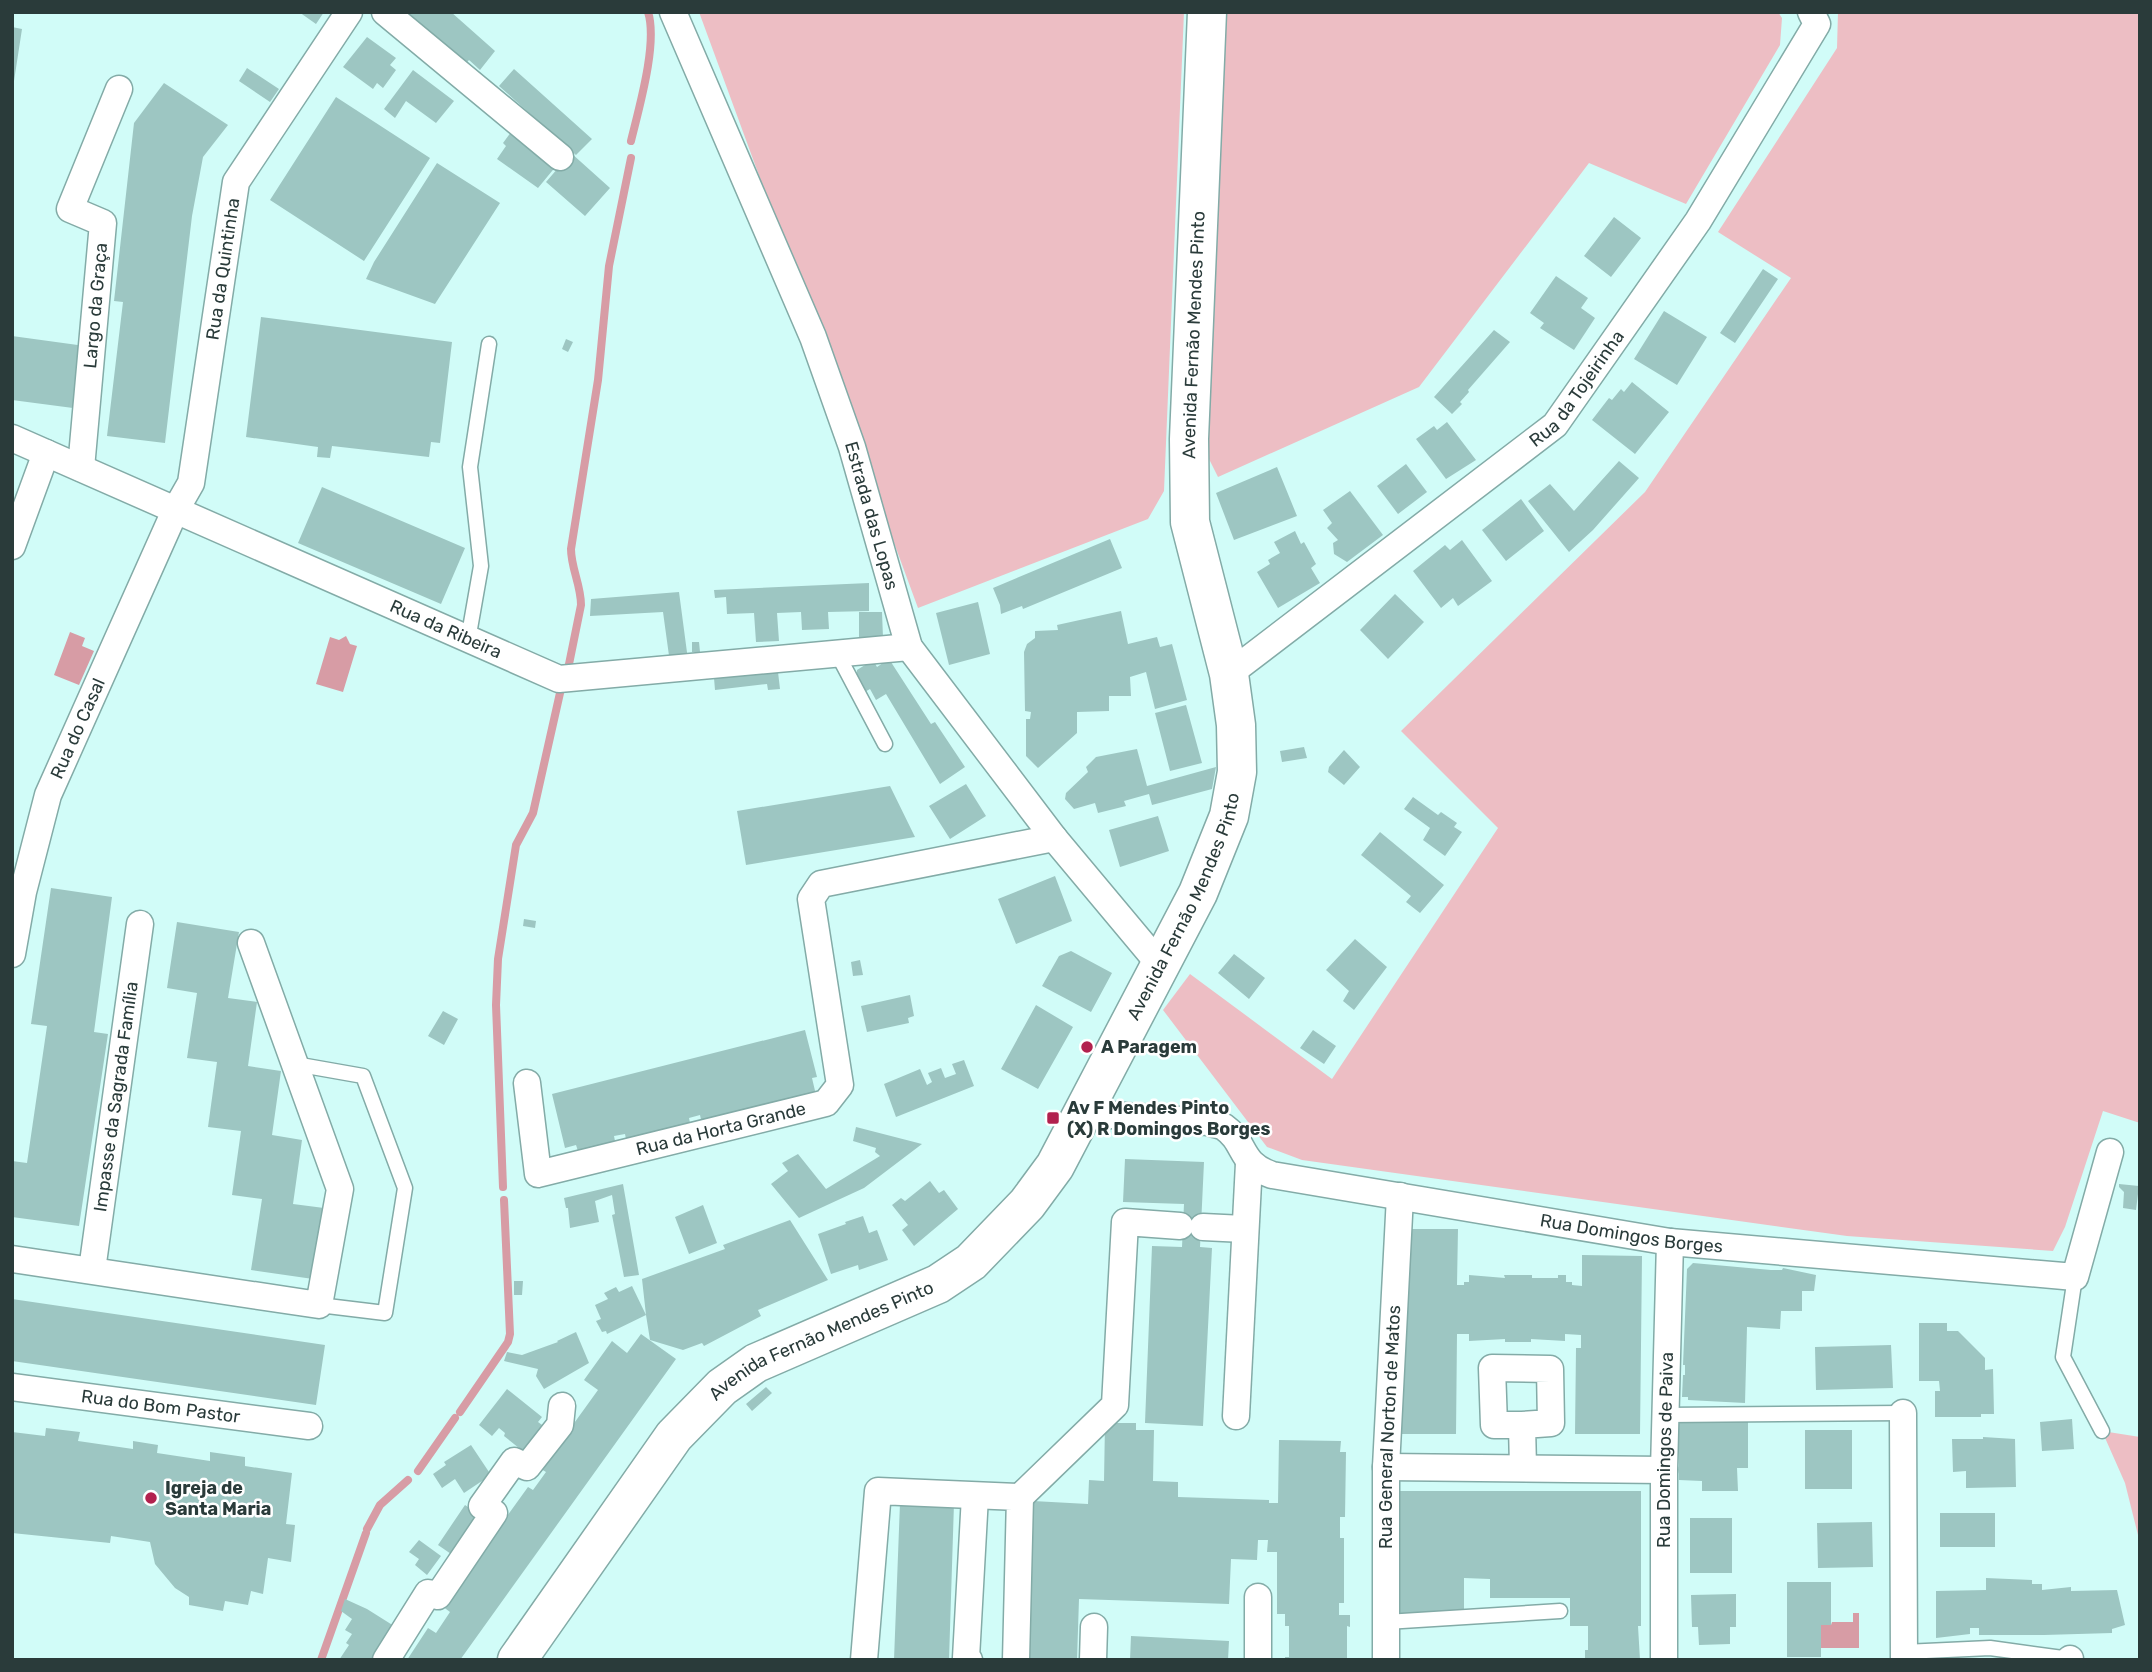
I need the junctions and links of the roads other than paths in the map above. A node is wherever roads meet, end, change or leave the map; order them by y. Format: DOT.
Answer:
graph roads {
  1 [pos="349,12"];
  2 [pos="386,12"];
  3 [pos="673,12"];
  4 [pos="1207,12"];
  5 [pos="1811,12"];
  6 [pos="119,89"];
  7 [pos="560,157"];
  8 [pos="489,344"];
  9 [pos="12,438"];
  10 [pos="46,453"];
  11 [pos="81,468"];
  12 [pos="175,511"];
  13 [pos="12,546"];
  14 [pos="468,640"];
  15 [pos="909,647"];
  16 [pos="838,655"];
  17 [pos="1228,674"];
  18 [pos="884,744"];
  19 [pos="1054,838"];
  20 [pos="141,924"];
  21 [pos="251,943"];
  22 [pos="13,946"];
  23 [pos="1161,966"];
  24 [pos="295,1064"];
  25 [pos="527,1083"];
  26 [pos="1083,1114"];
  27 [pos="2110,1152"];
  28 [pos="1249,1163"];
  29 [pos="1400,1196"];
  30 [pos="1244,1229"];
  31 [pos="1670,1242"];
  32 [pos="12,1259"];
  33 [pos="92,1270"];
  34 [pos="2075,1277"];
  35 [pos="319,1305"];
  36 [pos="12,1387"];
  37 [pos="562,1406"];
  38 [pos="1903,1413"];
  39 [pos="1666,1415"];
  40 [pos="1236,1416"];
  41 [pos="1522,1425"];
  42 [pos="309,1426"];
  43 [pos="2102,1431"];
  44 [pos="1386,1467"];
  45 [pos="1523,1468"];
  46 [pos="1664,1470"];
  47 [pos="975,1496"];
  48 [pos="1020,1497"];
  49 [pos="1258,1597"];
  50 [pos="1560,1611"];
  51 [pos="1386,1622"];
  52 [pos="1094,1627"];
  53 [pos="1904,1656"];
  54 [pos="2070,1659"];
  55 [pos="386,1660"];
  56 [pos="517,1660"];
  57 [pos="864,1660"];
  58 [pos="969,1660"];
  59 [pos="1016,1660"];
  60 [pos="1093,1660"];
  61 [pos="1258,1660"];
  62 [pos="1386,1660"];
  63 [pos="1664,1660"];
  1 -- 12 [label="street, Rua da Quintinha"];
  2 -- 7 [label="street"];
  3 -- 15 [label="street, Estrada das Lopas"];
  4 -- 17 [label="main road, Avenida Fernão Mendes Pinto"];
  5 -- 17 [label="street, Rua da Tojeirinha"];
  6 -- 11 [label="street, Largo da Graça"];
  8 -- 14 [label="lane"];
  9 -- 10 [label="street, Rua da Ribeira"];
  10 -- 11 [label="street, Rua da Ribeira"];
  10 -- 13 [label="street"];
  11 -- 12 [label="street, Rua da Ribeira"];
  12 -- 14 [label="street, Rua da Ribeira"];
  12 -- 22 [label="street, Rua do Casal"];
  14 -- 16 [label="street, Rua da Ribeira"];
  15 -- 16 [label="street, Rua da Ribeira"];
  15 -- 19 [label="street, Estrada das Lopas"];
  16 -- 18 [label="lane"];
  17 -- 23 [label="main road, Avenida Fernão Mendes Pinto"];
  19 -- 23 [label="street, Estrada das Lopas"];
  19 -- 25 [label="street, Rua da Horta Grande"];
  20 -- 33 [label="street, Impasse da Sagrada Família"];
  21 -- 24 [label="street"];
  23 -- 26 [label="main road, Avenida Fernão Mendes Pinto"];
  24 -- 35 [label="street"];
  24 -- 35 [label="lane"];
  26 -- 28 [label="street"];
  26 -- 56 [label="main road, Avenida Fernão Mendes Pinto"];
  27 -- 34 [label="street"];
  28 -- 29 [label="street, Rua Domingos Borges"];
  28 -- 30 [label="street"];
  29 -- 31 [label="street, Rua Domingos Borges"];
  29 -- 44 [label="street, Rua General Norton de Matos"];
  30 -- 40 [label="street"];
  30 -- 48 [label="street"];
  31 -- 34 [label="street, Rua Domingos Borges"];
  31 -- 39 [label="street, Rua Domingos de Paiva"];
  32 -- 33 [label="street"];
  33 -- 35 [label="street"];
  34 -- 43 [label="lane"];
  36 -- 42 [label="street, Rua do Bom Pastor"];
  37 -- 55 [label="street"];
  38 -- 39 [label="lane"];
  38 -- 53 [label="street"];
  39 -- 46 [label="street, Rua Domingos de Paiva"];
  41 -- 45 [label="street"];
  44 -- 45 [label="street"];
  44 -- 51 [label="street, Rua General Norton de Matos"];
  45 -- 46 [label="street"];
  46 -- 63 [label="street, Rua Domingos de Paiva"];
  47 -- 48 [label="street"];
  47 -- 57 [label="street"];
  47 -- 58 [label="street"];
  48 -- 59 [label="street"];
  49 -- 61 [label="street"];
  50 -- 51 [label="lane"];
  51 -- 62 [label="street, Rua General Norton de Matos"];
  52 -- 60 [label="street"];
  53 -- 54 [label="lane"];
}
